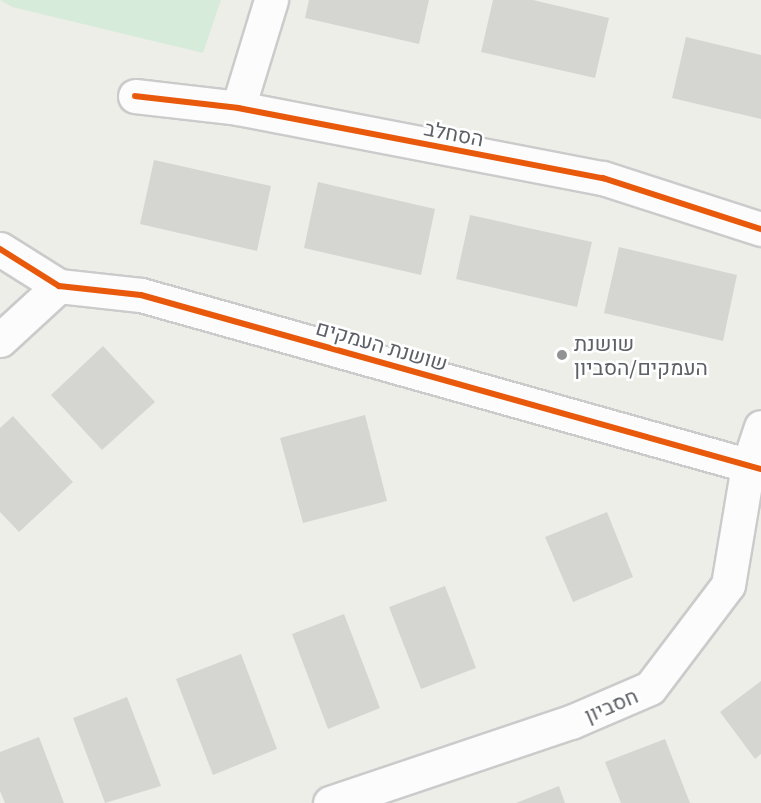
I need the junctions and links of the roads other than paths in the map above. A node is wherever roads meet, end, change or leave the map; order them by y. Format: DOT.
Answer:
graph roads {
  1 [pos="271,0"];
  2 [pos="135,96"];
  3 [pos="238,108"];
  4 [pos="761,229"];
  5 [pos="0,249"];
  6 [pos="59,286"];
  7 [pos="0,340"];
  8 [pos="761,427"];
  9 [pos="755,468"];
  10 [pos="330,803"];
  1 -- 3 [label="street"];
  2 -- 3 [label="street, הסחלב"];
  3 -- 4 [label="street, הסחלב"];
  5 -- 6 [label="street, שושנת העמקים"];
  6 -- 7 [label="street"];
  6 -- 9 [label="street, שושנת העמקים"];
  8 -- 9 [label="street, חסביון"];
  9 -- 10 [label="street, חסביון"];
}
